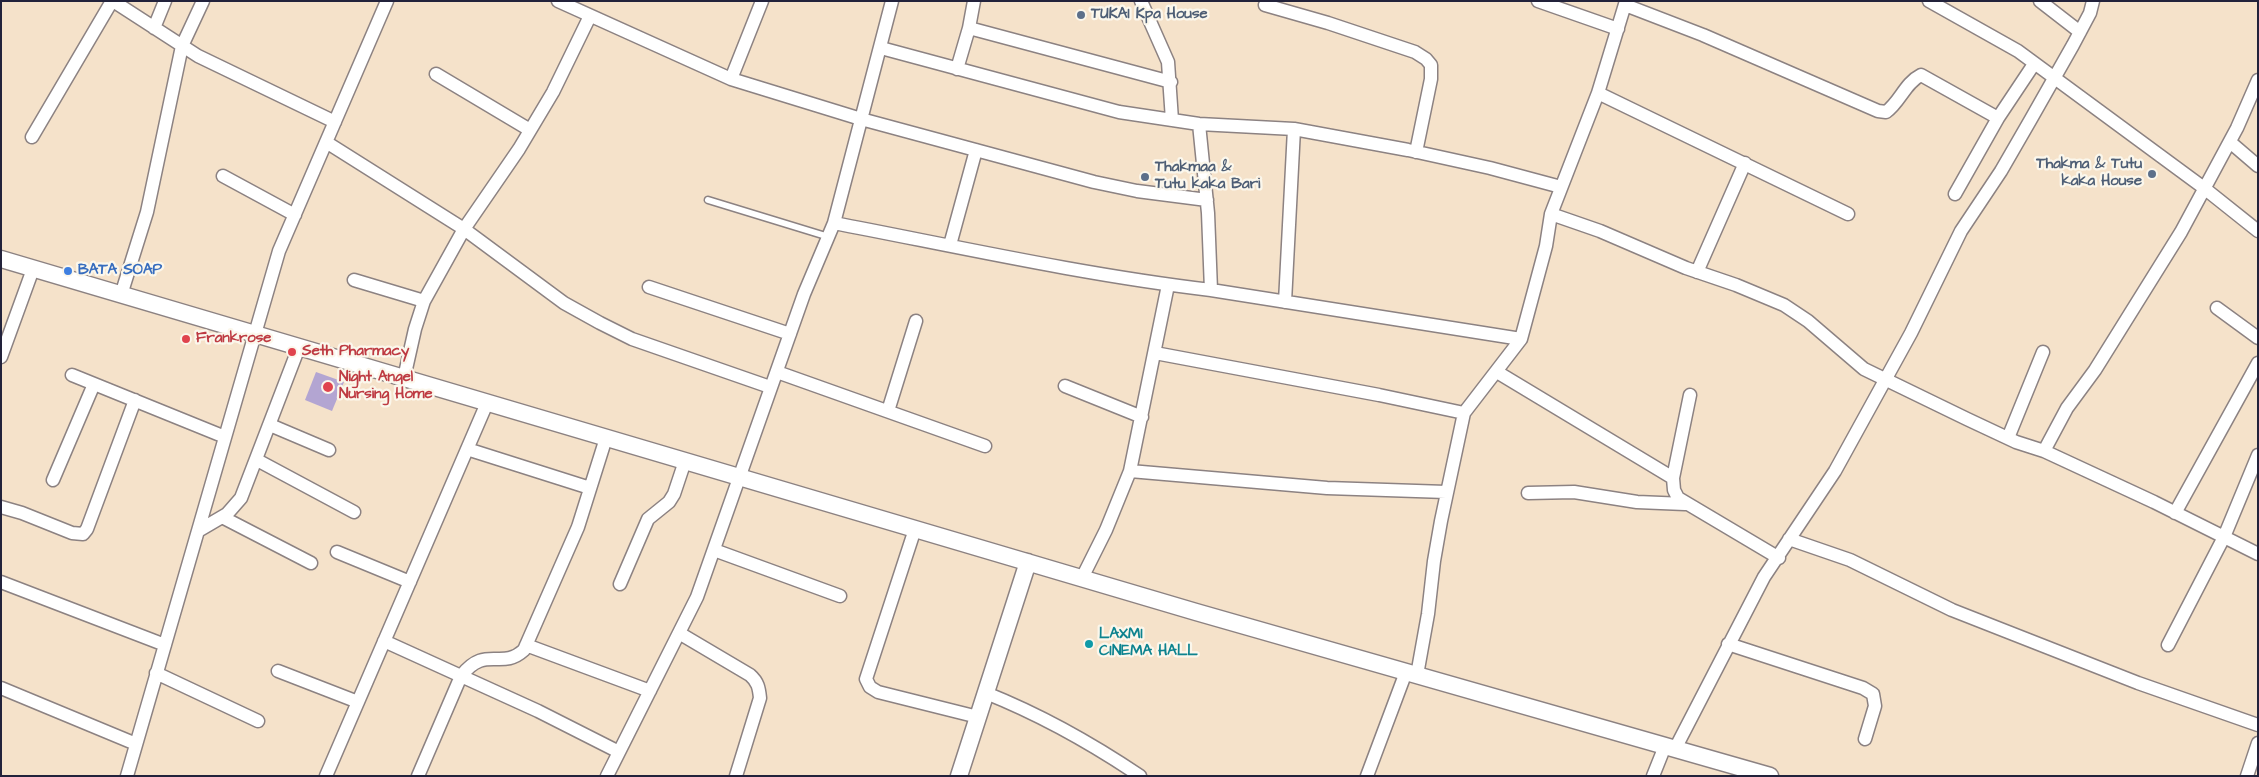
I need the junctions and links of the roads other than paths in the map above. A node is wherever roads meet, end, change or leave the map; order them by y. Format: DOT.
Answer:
graph roads {
  1 [pos="112,1"];
  2 [pos="165,1"];
  3 [pos="204,1"];
  4 [pos="387,1"];
  5 [pos="558,1"];
  6 [pos="762,1"];
  7 [pos="892,1"];
  8 [pos="974,1"];
  9 [pos="1140,1"];
  10 [pos="1538,1"];
  11 [pos="1929,1"];
  12 [pos="2040,1"];
  13 [pos="2093,1"];
  14 [pos="1626,3"];
  15 [pos="1265,5"];
  16 [pos="590,16"];
  17 [pos="154,28"];
  18 [pos="969,28"];
  19 [pos="1618,29"];
  20 [pos="2080,32"];
  21 [pos="182,46"];
  22 [pos="881,48"];
  23 [pos="2034,64"];
  24 [pos="958,69"];
  25 [pos="436,74"];
  26 [pos="2053,78"];
  27 [pos="731,79"];
  28 [pos="2258,80"];
  29 [pos="1171,82"];
  30 [pos="1598,93"];
  31 [pos="1998,118"];
  32 [pos="861,119"];
  33 [pos="1172,120"];
  34 [pos="334,122"];
  35 [pos="1199,124"];
  36 [pos="1294,129"];
  37 [pos="530,130"];
  38 [pos="32,137"];
  39 [pos="326,142"];
  40 [pos="2230,142"];
  41 [pos="976,150"];
  42 [pos="1416,152"];
  43 [pos="1745,163"];
  44 [pos="2258,166"];
  45 [pos="223,176"];
  46 [pos="1561,187"];
  47 [pos="2204,188"];
  48 [pos="1955,194"];
  49 [pos="708,200"];
  50 [pos="1206,200"];
  51 [pos="1551,214"];
  52 [pos="1848,214"];
  53 [pos="295,215"];
  54 [pos="834,223"];
  55 [pos="464,229"];
  56 [pos="2258,231"];
  57 [pos="829,237"];
  58 [pos="950,246"];
  59 [pos="1,259"];
  60 [pos="33,269"];
  61 [pos="1697,272"];
  62 [pos="354,280"];
  63 [pos="1168,285"];
  64 [pos="649,287"];
  65 [pos="1211,290"];
  66 [pos="122,295"];
  67 [pos="424,301"];
  68 [pos="1285,302"];
  69 [pos="2217,308"];
  70 [pos="916,321"];
  71 [pos="255,334"];
  72 [pos="790,334"];
  73 [pos="2258,338"];
  74 [pos="1521,339"];
  75 [pos="299,347"];
  76 [pos="2043,352"];
  77 [pos="1154,353"];
  78 [pos="1,357"];
  79 [pos="2258,363"];
  80 [pos="778,372"];
  81 [pos="1497,372"];
  82 [pos="72,375"];
  83 [pos="404,378"];
  84 [pos="1884,379"];
  85 [pos="94,384"];
  86 [pos="1065,386"];
  87 [pos="770,387"];
  88 [pos="1690,395"];
  89 [pos="135,400"];
  90 [pos="487,403"];
  91 [pos="888,411"];
  92 [pos="1464,413"];
  93 [pos="1142,417"];
  94 [pos="270,425"];
  95 [pos="225,437"];
  96 [pos="606,438"];
  97 [pos="2008,438"];
  98 [pos="985,446"];
  99 [pos="467,449"];
  100 [pos="329,450"];
  101 [pos="2044,451"];
  102 [pos="2258,455"];
  103 [pos="257,460"];
  104 [pos="685,461"];
  105 [pos="1130,472"];
  106 [pos="739,477"];
  107 [pos="1673,478"];
  108 [pos="53,480"];
  109 [pos="590,488"];
  110 [pos="1446,492"];
  111 [pos="1528,494"];
  112 [pos="1685,504"];
  113 [pos="1,507"];
  114 [pos="354,512"];
  115 [pos="2176,513"];
  116 [pos="222,517"];
  117 [pos="915,529"];
  118 [pos="198,531"];
  119 [pos="2224,537"];
  120 [pos="1789,540"];
  121 [pos="714,550"];
  122 [pos="337,552"];
  123 [pos="2258,554"];
  124 [pos="1779,558"];
  125 [pos="1028,562"];
  126 [pos="311,563"];
  127 [pos="1082,578"];
  128 [pos="1,582"];
  129 [pos="410,582"];
  130 [pos="620,584"];
  131 [pos="840,596"];
  132 [pos="679,634"];
  133 [pos="384,641"];
  134 [pos="1728,644"];
  135 [pos="165,645"];
  136 [pos="526,645"];
  137 [pos="2168,645"];
  138 [pos="278,671"];
  139 [pos="156,674"];
  140 [pos="1412,674"];
  141 [pos="461,676"];
  142 [pos="1,688"];
  143 [pos="650,691"];
  144 [pos="986,693"];
  145 [pos="358,702"];
  146 [pos="978,717"];
  147 [pos="258,721"];
  148 [pos="2258,725"];
  149 [pos="1865,739"];
  150 [pos="2258,743"];
  151 [pos="136,744"];
  152 [pos="1670,747"];
  153 [pos="619,752"];
  154 [pos="128,775"];
  155 [pos="326,776"];
  156 [pos="418,776"];
  157 [pos="607,776"];
  158 [pos="736,776"];
  159 [pos="959,776"];
  160 [pos="1140,776"];
  161 [pos="1367,776"];
  162 [pos="1653,776"];
  163 [pos="1770,776"];
  164 [pos="2246,776"];
  1 -- 17 [label="street"];
  1 -- 38 [label="street"];
  2 -- 17 [label="street"];
  3 -- 21 [label="street"];
  4 -- 34 [label="street"];
  5 -- 16 [label="street"];
  6 -- 27 [label="street"];
  7 -- 22 [label="street"];
  8 -- 18 [label="street"];
  9 -- 29 [label="street"];
  10 -- 19 [label="street"];
  11 -- 23 [label="street"];
  12 -- 20 [label="street"];
  13 -- 20 [label="street"];
  14 -- 19 [label="street"];
  14 -- 31 [label="street"];
  15 -- 42 [label="street"];
  16 -- 27 [label="street"];
  16 -- 37 [label="street"];
  17 -- 21 [label="street"];
  18 -- 24 [label="street"];
  18 -- 29 [label="street"];
  19 -- 30 [label="street"];
  20 -- 26 [label="street"];
  21 -- 34 [label="street"];
  21 -- 66 [label="street"];
  22 -- 24 [label="street"];
  22 -- 32 [label="street"];
  23 -- 26 [label="street"];
  23 -- 31 [label="street"];
  24 -- 33 [label="street"];
  25 -- 37 [label="street"];
  26 -- 47 [label="street"];
  26 -- 84 [label="street"];
  27 -- 32 [label="street"];
  28 -- 40 [label="street"];
  29 -- 33 [label="street"];
  30 -- 43 [label="street"];
  30 -- 46 [label="street"];
  31 -- 48 [label="street"];
  32 -- 41 [label="street"];
  32 -- 54 [label="street"];
  33 -- 35 [label="street"];
  34 -- 39 [label="street"];
  35 -- 36 [label="street"];
  35 -- 50 [label="street"];
  36 -- 42 [label="street"];
  36 -- 68 [label="street"];
  37 -- 55 [label="street"];
  39 -- 53 [label="street"];
  39 -- 55 [label="street"];
  40 -- 44 [label="street"];
  40 -- 47 [label="street"];
  41 -- 50 [label="street"];
  41 -- 58 [label="street"];
  42 -- 46 [label="street"];
  43 -- 52 [label="street"];
  43 -- 61 [label="street"];
  45 -- 53 [label="street"];
  46 -- 51 [label="street"];
  47 -- 56 [label="street"];
  47 -- 101 [label="street"];
  49 -- 57 [label="lane"];
  50 -- 65 [label="street"];
  51 -- 61 [label="street"];
  51 -- 74 [label="street"];
  53 -- 71 [label="street"];
  54 -- 57 [label="street"];
  54 -- 58 [label="street"];
  55 -- 67 [label="street"];
  55 -- 87 [label="street"];
  57 -- 72 [label="street"];
  58 -- 63 [label="street"];
  59 -- 60 [label="street"];
  60 -- 66 [label="street"];
  60 -- 78 [label="street"];
  61 -- 84 [label="street"];
  62 -- 67 [label="street"];
  63 -- 65 [label="street"];
  63 -- 77 [label="street"];
  64 -- 72 [label="street"];
  65 -- 68 [label="street"];
  66 -- 71 [label="street"];
  67 -- 83 [label="street"];
  68 -- 74 [label="street"];
  69 -- 73 [label="street"];
  70 -- 91 [label="street"];
  71 -- 75 [label="street"];
  71 -- 95 [label="street"];
  72 -- 80 [label="street"];
  74 -- 81 [label="street"];
  75 -- 83 [label="street"];
  75 -- 94 [label="street"];
  76 -- 97 [label="street"];
  77 -- 92 [label="street"];
  77 -- 93 [label="street"];
  79 -- 115 [label="street"];
  80 -- 87 [label="street"];
  80 -- 91 [label="street"];
  81 -- 92 [label="street"];
  81 -- 107 [label="street"];
  82 -- 85 [label="street"];
  83 -- 90 [label="street"];
  84 -- 97 [label="street"];
  84 -- 120 [label="street"];
  85 -- 89 [label="street"];
  85 -- 108 [label="street"];
  86 -- 93 [label="street"];
  87 -- 106 [label="street"];
  88 -- 107 [label="street"];
  89 -- 95 [label="street"];
  89 -- 113 [label="street"];
  90 -- 96 [label="street"];
  90 -- 99 [label="street"];
  91 -- 98 [label="street"];
  92 -- 110 [label="street"];
  93 -- 105 [label="street"];
  94 -- 100 [label="street"];
  94 -- 103 [label="street"];
  95 -- 118 [label="street"];
  96 -- 104 [label="street"];
  96 -- 109 [label="street"];
  97 -- 101 [label="street"];
  99 -- 109 [label="street"];
  99 -- 129 [label="street"];
  101 -- 115 [label="street"];
  102 -- 119 [label="street"];
  103 -- 114 [label="street"];
  103 -- 116 [label="street"];
  104 -- 106 [label="street"];
  104 -- 130 [label="street"];
  105 -- 110 [label="street"];
  105 -- 127 [label="street"];
  106 -- 117 [label="street"];
  106 -- 121 [label="street"];
  107 -- 112 [label="street"];
  109 -- 136 [label="street"];
  110 -- 140 [label="street"];
  111 -- 112 [label="street"];
  112 -- 124 [label="street"];
  115 -- 119 [label="street"];
  116 -- 118 [label="street"];
  116 -- 126 [label="street"];
  117 -- 125 [label="street"];
  117 -- 146 [label="street"];
  118 -- 135 [label="street"];
  119 -- 123 [label="street"];
  119 -- 137 [label="street"];
  120 -- 124 [label="street"];
  120 -- 148 [label="street"];
  121 -- 131 [label="street"];
  121 -- 132 [label="street"];
  122 -- 129 [label="street"];
  124 -- 134 [label="street"];
  125 -- 127 [label="street"];
  125 -- 144 [label="street"];
  127 -- 140 [label="street"];
  128 -- 135 [label="street"];
  129 -- 133 [label="street"];
  132 -- 143 [label="street"];
  132 -- 158 [label="street"];
  133 -- 141 [label="street"];
  133 -- 145 [label="street"];
  134 -- 149 [label="street"];
  134 -- 152 [label="street"];
  135 -- 139 [label="street"];
  136 -- 141 [label="street"];
  136 -- 143 [label="street"];
  138 -- 145 [label="street"];
  139 -- 147 [label="street"];
  139 -- 151 [label="street"];
  140 -- 152 [label="street"];
  140 -- 161 [label="street"];
  141 -- 153 [label="street"];
  141 -- 156 [label="street"];
  142 -- 151 [label="street"];
  143 -- 153 [label="street"];
  144 -- 146 [label="street"];
  144 -- 160 [label="street"];
  145 -- 155 [label="street"];
  146 -- 159 [label="street"];
  150 -- 164 [label="street"];
  151 -- 154 [label="street"];
  152 -- 162 [label="street"];
  152 -- 163 [label="street"];
  153 -- 157 [label="street"];
}
